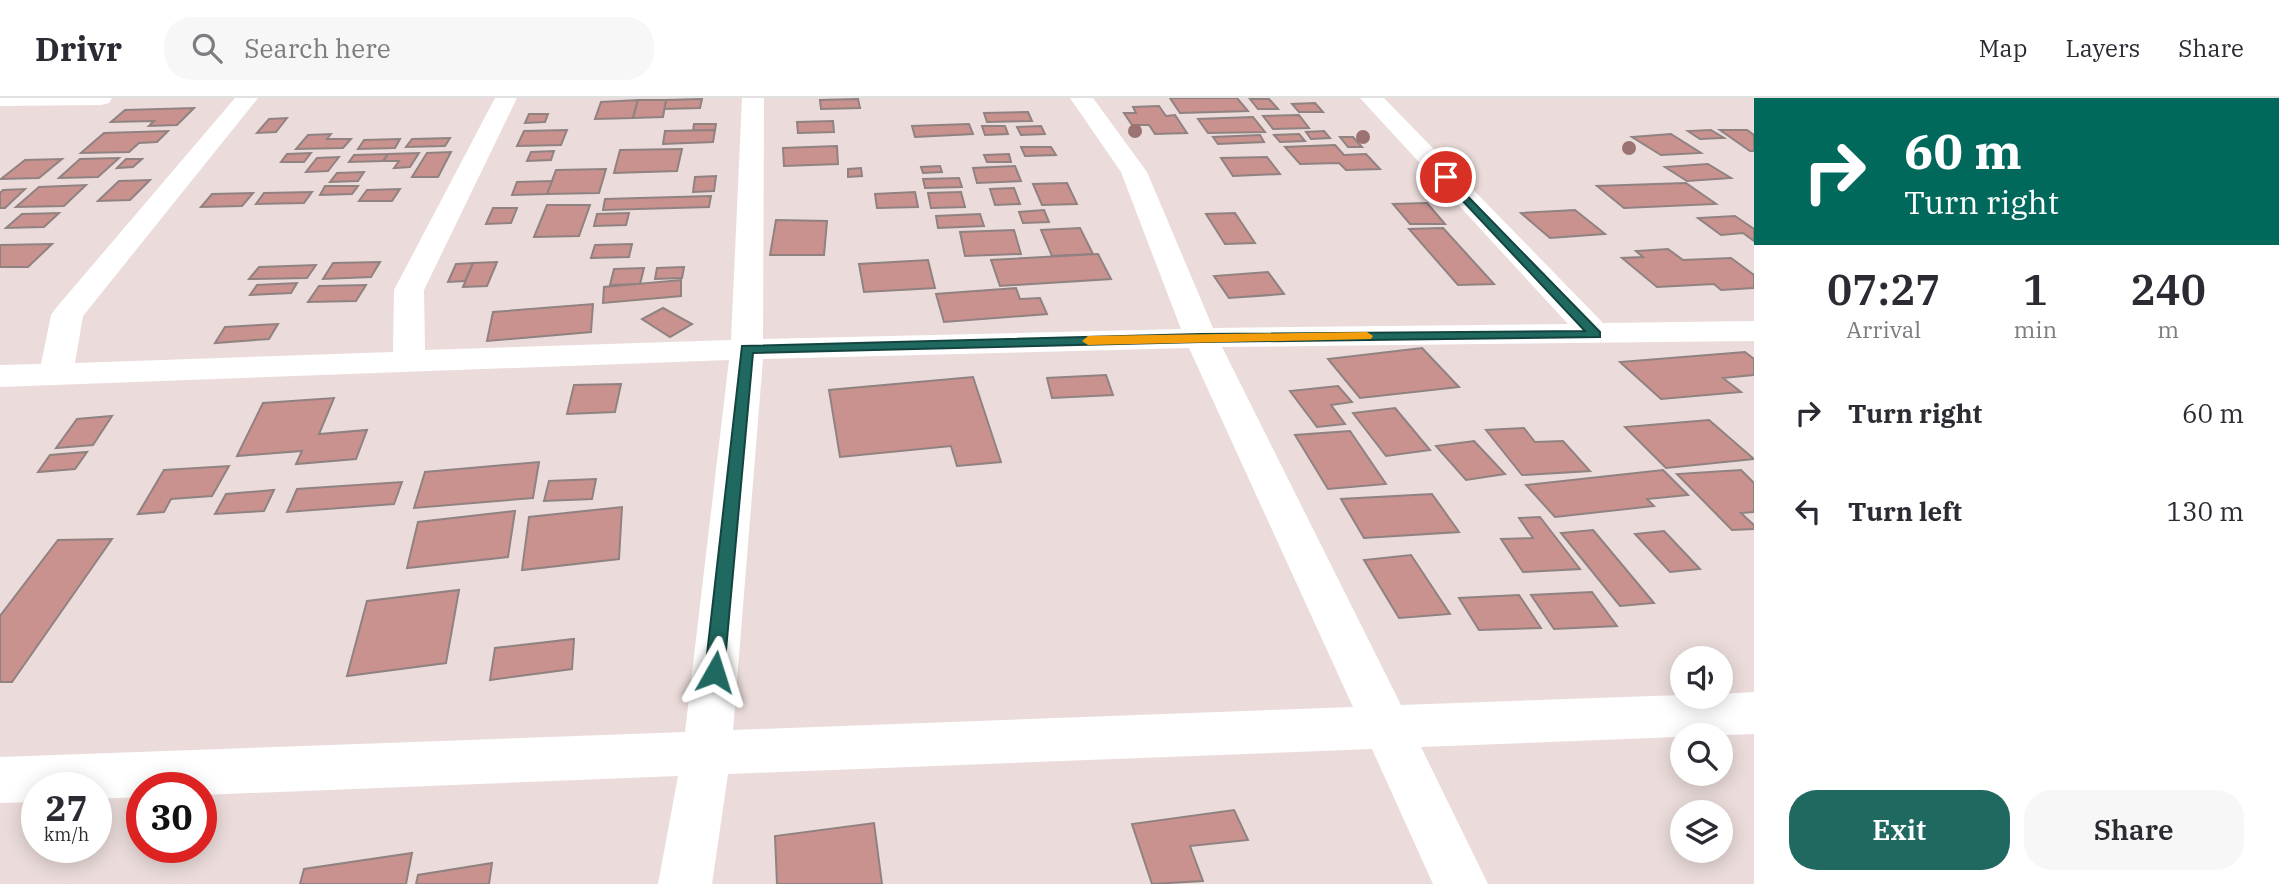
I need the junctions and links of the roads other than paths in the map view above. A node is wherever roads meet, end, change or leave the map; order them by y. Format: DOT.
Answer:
graph roads {
  1 [pos="101,98"];
  2 [pos="247,98"];
  3 [pos="506,98"];
  4 [pos="752,98"];
  5 [pos="1081,98"];
  6 [pos="1371,98"];
  7 [pos="7,102"];
  8 [pos="1754,331"];
  9 [pos="1596,335"];
  10 [pos="1201,338"];
  11 [pos="747,349"];
  12 [pos="409,360"];
  13 [pos="56,375"];
  14 [pos="0,376"];
  15 [pos="1754,713"];
  16 [pos="1388,727"];
  17 [pos="707,753"];
  18 [pos="0,780"];
  19 [pos="685,884"];
  20 [pos="1461,884"];
  1 -- 7 [label="street"];
  2 -- 13 [label="street"];
  3 -- 12 [label="street"];
  4 -- 11 [label="street"];
  5 -- 10 [label="street"];
  6 -- 9 [label="street"];
  8 -- 9 [label="street"];
  9 -- 10 [label="street"];
  10 -- 11 [label="street"];
  10 -- 16 [label="street"];
  11 -- 12 [label="street"];
  11 -- 17 [label="street"];
  12 -- 13 [label="street"];
  13 -- 14 [label="street"];
  15 -- 16 [label="street"];
  16 -- 17 [label="street"];
  16 -- 20 [label="street"];
  17 -- 18 [label="street"];
  17 -- 19 [label="street"];
}
